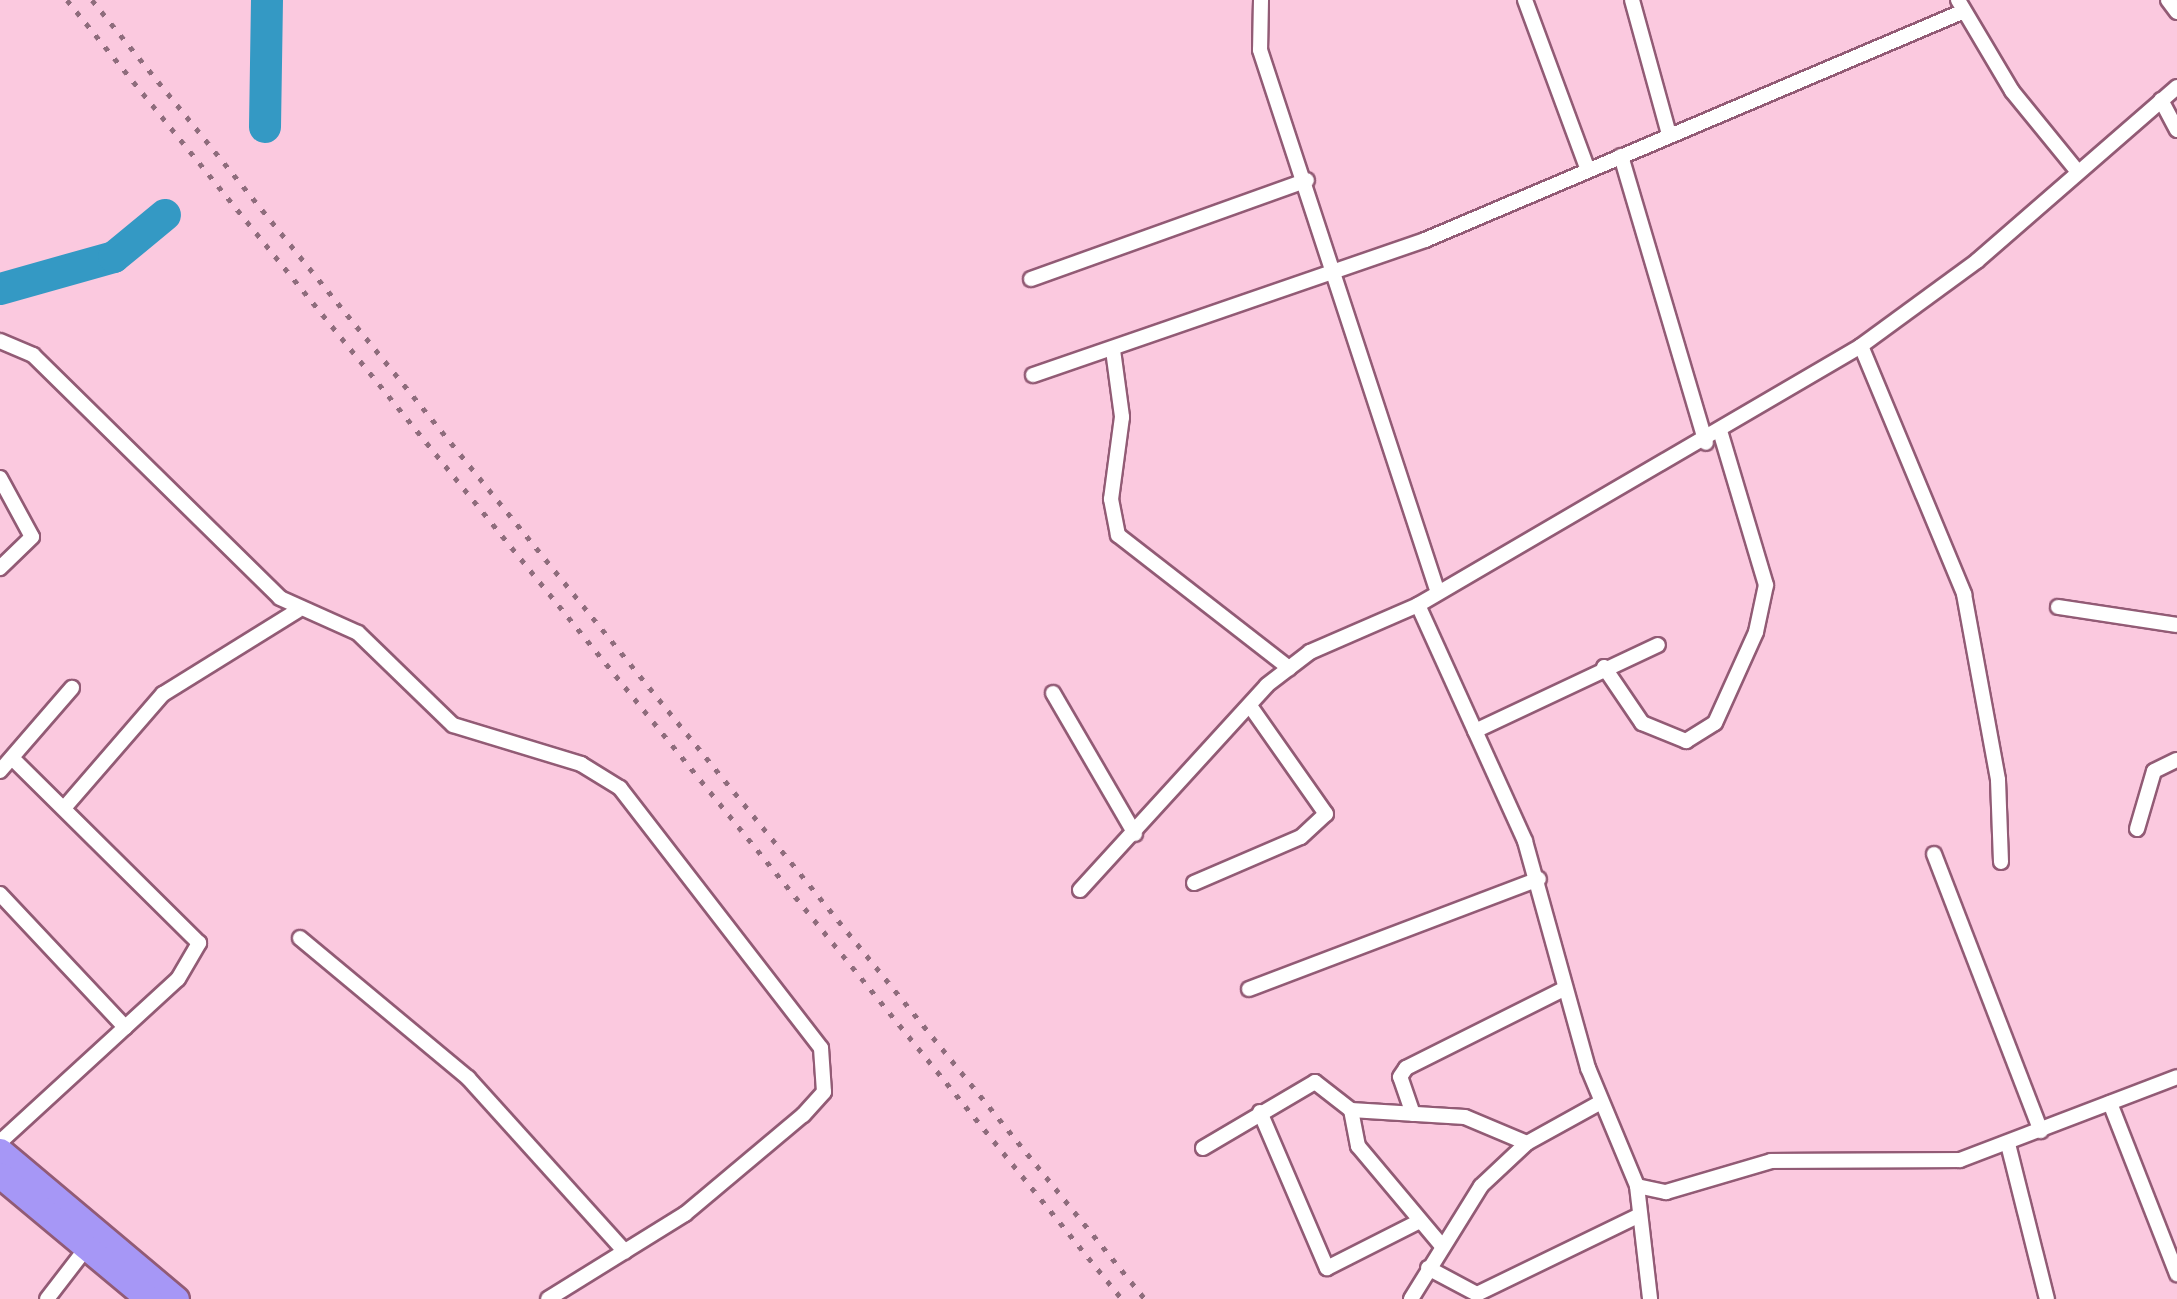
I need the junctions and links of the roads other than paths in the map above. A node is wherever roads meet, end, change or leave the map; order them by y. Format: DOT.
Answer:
graph roads {
  1 [pos="1261,0"];
  2 [pos="1525,0"];
  3 [pos="1632,0"];
  4 [pos="2168,0"];
  5 [pos="1960,6"];
  6 [pos="2177,12"];
  7 [pos="2177,87"];
  8 [pos="2161,100"];
  9 [pos="2177,130"];
  10 [pos="1669,134"];
  11 [pos="1621,156"];
  12 [pos="1588,170"];
  13 [pos="2078,172"];
  14 [pos="1307,180"];
  15 [pos="1339,270"];
  16 [pos="1031,278"];
  17 [pos="0,341"];
  18 [pos="1860,346"];
  19 [pos="1113,350"];
  20 [pos="1033,375"];
  21 [pos="1721,434"];
  22 [pos="1706,444"];
  23 [pos="0,478"];
  24 [pos="0,568"];
  25 [pos="1436,587"];
  26 [pos="1418,605"];
  27 [pos="2058,608"];
  28 [pos="297,611"];
  29 [pos="2177,625"];
  30 [pos="1658,645"];
  31 [pos="1604,667"];
  32 [pos="1288,668"];
  33 [pos="72,688"];
  34 [pos="1053,693"];
  35 [pos="1250,706"];
  36 [pos="1475,731"];
  37 [pos="12,758"];
  38 [pos="2177,760"];
  39 [pos="0,771"];
  40 [pos="65,806"];
  41 [pos="2137,829"];
  42 [pos="1134,834"];
  43 [pos="1934,854"];
  44 [pos="2001,862"];
  45 [pos="1539,879"];
  46 [pos="1194,883"];
  47 [pos="1080,890"];
  48 [pos="0,894"];
  49 [pos="300,938"];
  50 [pos="1564,988"];
  51 [pos="1249,989"];
  52 [pos="125,1028"];
  53 [pos="2177,1077"];
  54 [pos="1602,1102"];
  55 [pos="2110,1102"];
  56 [pos="1351,1110"];
  57 [pos="1260,1112"];
  58 [pos="1412,1114"];
  59 [pos="2042,1131"];
  60 [pos="0,1142"];
  61 [pos="1528,1143"];
  62 [pos="2008,1144"];
  63 [pos="1203,1148"];
  64 [pos="0,1152"];
  65 [pos="0,1175"];
  66 [pos="1637,1186"];
  67 [pos="1640,1214"];
  68 [pos="1420,1221"];
  69 [pos="1441,1246"];
  70 [pos="88,1247"];
  71 [pos="625,1252"];
  72 [pos="1428,1268"];
  73 [pos="2177,1274"];
  74 [pos="48,1299"];
  75 [pos="148,1299"];
  76 [pos="176,1299"];
  77 [pos="548,1299"];
  78 [pos="1411,1299"];
  79 [pos="1650,1299"];
  80 [pos="2047,1299"];
  1 -- 14 [label="street"];
  2 -- 12 [label="street"];
  3 -- 10 [label="street"];
  4 -- 6 [label="street"];
  5 -- 10 [label="street"];
  5 -- 13 [label="street"];
  7 -- 8 [label="street"];
  8 -- 9 [label="street"];
  8 -- 13 [label="street"];
  10 -- 11 [label="street"];
  11 -- 12 [label="street"];
  11 -- 22 [label="street"];
  12 -- 15 [label="street"];
  13 -- 18 [label="street"];
  14 -- 15 [label="street"];
  14 -- 16 [label="street"];
  15 -- 19 [label="street"];
  15 -- 25 [label="street"];
  17 -- 28 [label="street"];
  18 -- 21 [label="street"];
  18 -- 44 [label="street"];
  19 -- 20 [label="street"];
  19 -- 32 [label="street"];
  21 -- 22 [label="street"];
  21 -- 31 [label="street"];
  22 -- 25 [label="street"];
  23 -- 24 [label="street"];
  25 -- 26 [label="street"];
  26 -- 32 [label="street"];
  26 -- 36 [label="street"];
  27 -- 29 [label="street"];
  28 -- 40 [label="street"];
  28 -- 71 [label="street"];
  30 -- 31 [label="street"];
  31 -- 36 [label="street"];
  32 -- 35 [label="street"];
  33 -- 37 [label="street"];
  34 -- 42 [label="street"];
  35 -- 42 [label="street"];
  35 -- 46 [label="street"];
  36 -- 45 [label="street"];
  37 -- 39 [label="street"];
  37 -- 40 [label="street"];
  38 -- 41 [label="street"];
  40 -- 52 [label="street"];
  42 -- 47 [label="street"];
  43 -- 59 [label="street"];
  45 -- 50 [label="street"];
  45 -- 51 [label="street"];
  48 -- 52 [label="street"];
  49 -- 71 [label="street"];
  50 -- 54 [label="street"];
  50 -- 58 [label="street"];
  52 -- 60 [label="street"];
  53 -- 55 [label="street"];
  54 -- 61 [label="street"];
  54 -- 66 [label="street"];
  55 -- 59 [label="street"];
  55 -- 73 [label="street"];
  56 -- 57 [label="street"];
  56 -- 58 [label="street"];
  56 -- 68 [label="street"];
  57 -- 63 [label="street"];
  57 -- 68 [label="street"];
  58 -- 61 [label="street"];
  59 -- 62 [label="street"];
  61 -- 69 [label="street"];
  62 -- 66 [label="street"];
  62 -- 80 [label="street"];
  64 -- 76 [label="highway"];
  65 -- 70 [label="highway"];
  66 -- 67 [label="street"];
  67 -- 72 [label="street"];
  67 -- 79 [label="street"];
  68 -- 69 [label="street"];
  69 -- 72 [label="street"];
  70 -- 74 [label="street"];
  70 -- 75 [label="highway"];
  71 -- 77 [label="street"];
  72 -- 78 [label="street"];
}
